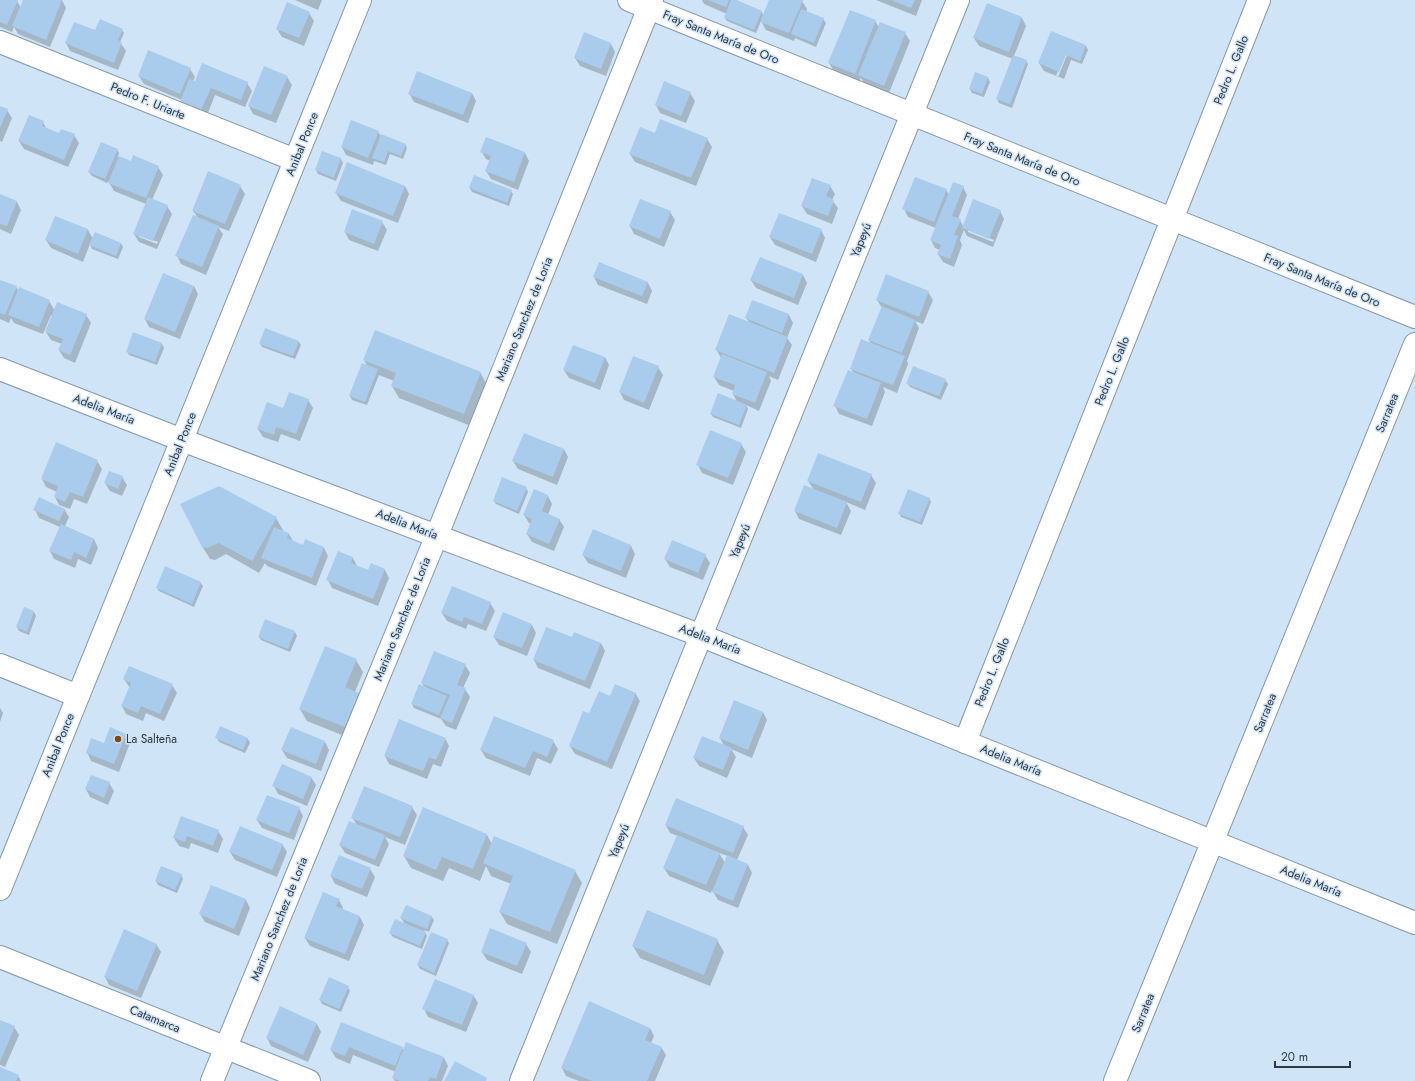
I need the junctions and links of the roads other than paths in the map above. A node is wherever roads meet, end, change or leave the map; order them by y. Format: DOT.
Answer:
graph roads {
  1 [pos="360,0"];
  2 [pos="629,0"];
  3 [pos="958,0"];
  4 [pos="1259,0"];
  5 [pos="650,4"];
  6 [pos="0,42"];
  7 [pos="912,114"];
  8 [pos="295,160"];
  9 [pos="1172,219"];
  10 [pos="1415,317"];
  11 [pos="1415,344"];
  12 [pos="0,369"];
  13 [pos="182,440"];
  14 [pos="437,535"];
  15 [pos="702,636"];
  16 [pos="0,665"];
  17 [pos="78,696"];
  18 [pos="965,742"];
  19 [pos="1213,841"];
  20 [pos="0,889"];
  21 [pos="1415,923"];
  22 [pos="0,957"];
  23 [pos="226,1048"];
  24 [pos="212,1081"];
  25 [pos="309,1081"];
  26 [pos="521,1081"];
  27 [pos="1115,1081"];
  1 -- 8 [label="street, Anibal Ponce"];
  2 -- 5 [label="street, Fray Santa María de Oro"];
  3 -- 7 [label="street, Yapeyú"];
  4 -- 9 [label="street, Pedro L. Gallo"];
  5 -- 7 [label="street, Fray Santa María de Oro"];
  5 -- 14 [label="street, Mariano Sanchez de Loria"];
  6 -- 8 [label="street, Pedro F. Uriarte"];
  7 -- 9 [label="street, Fray Santa María de Oro"];
  7 -- 15 [label="street, Yapeyú"];
  8 -- 13 [label="street, Anibal Ponce"];
  9 -- 10 [label="street, Fray Santa María de Oro"];
  9 -- 18 [label="street, Pedro L. Gallo"];
  11 -- 19 [label="street, Sarratea"];
  12 -- 13 [label="street, Adelia María"];
  13 -- 14 [label="street, Adelia María"];
  13 -- 17 [label="street, Anibal Ponce"];
  14 -- 15 [label="street, Adelia María"];
  14 -- 23 [label="street, Mariano Sanchez de Loria"];
  15 -- 18 [label="street, Adelia María"];
  15 -- 26 [label="street, Yapeyú"];
  16 -- 17 [label="street"];
  17 -- 20 [label="street, Anibal Ponce"];
  18 -- 19 [label="street, Adelia María"];
  19 -- 21 [label="street, Adelia María"];
  19 -- 27 [label="street, Sarratea"];
  22 -- 23 [label="street, Catamarca"];
  23 -- 24 [label="street, Mariano Sanchez de Loria"];
  23 -- 25 [label="street, Catamarca"];
}
